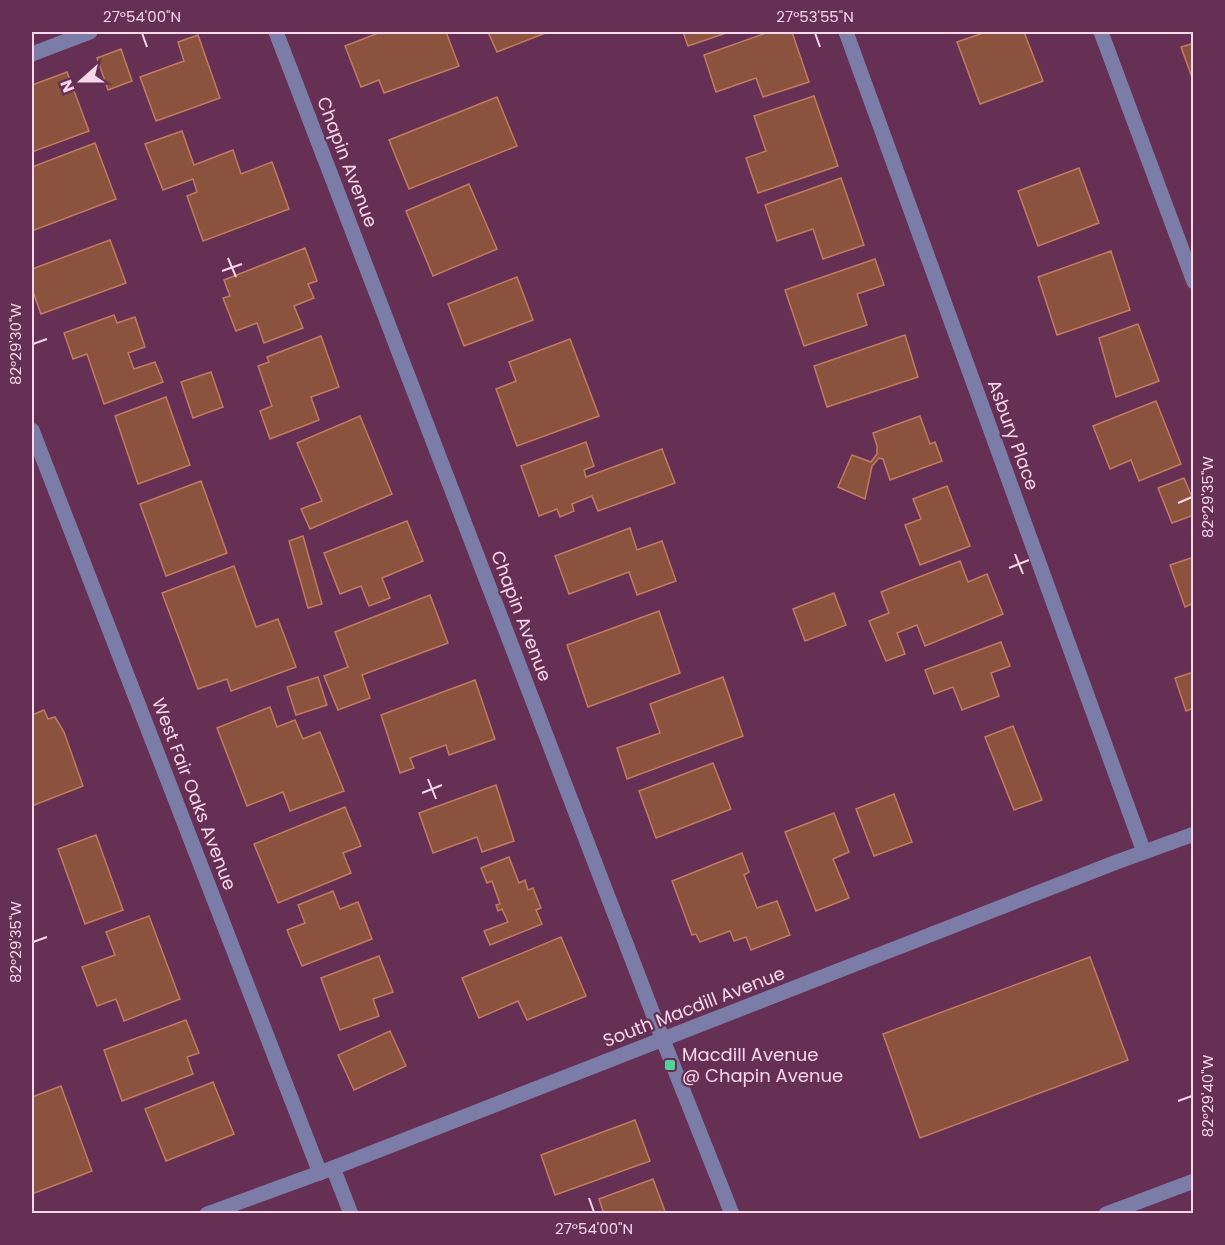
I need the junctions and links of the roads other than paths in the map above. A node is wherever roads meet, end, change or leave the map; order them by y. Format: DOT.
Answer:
graph roads {
  1 [pos="90,32"];
  2 [pos="276,32"];
  3 [pos="846,32"];
  4 [pos="1101,32"];
  5 [pos="32,54"];
  6 [pos="1194,282"];
  7 [pos="32,430"];
  8 [pos="1194,834"];
  9 [pos="1144,852"];
  10 [pos="663,1040"];
  11 [pos="327,1170"];
  12 [pos="1194,1180"];
  13 [pos="207,1214"];
  14 [pos="351,1214"];
  15 [pos="732,1214"];
  16 [pos="1106,1214"];
  1 -- 5 [label="street"];
  2 -- 10 [label="street, Chapin Avenue"];
  3 -- 9 [label="street, Asbury Place"];
  4 -- 6 [label="street"];
  7 -- 11 [label="street, West Fair Oaks Avenue"];
  8 -- 9 [label="street, South Macdill Avenue"];
  9 -- 10 [label="street, South Macdill Avenue"];
  10 -- 11 [label="street, South Macdill Avenue"];
  10 -- 15 [label="street, Chapin Avenue"];
  11 -- 13 [label="street, South Macdill Avenue"];
  11 -- 14 [label="street, West Fair Oaks Avenue"];
  12 -- 16 [label="street"];
}
